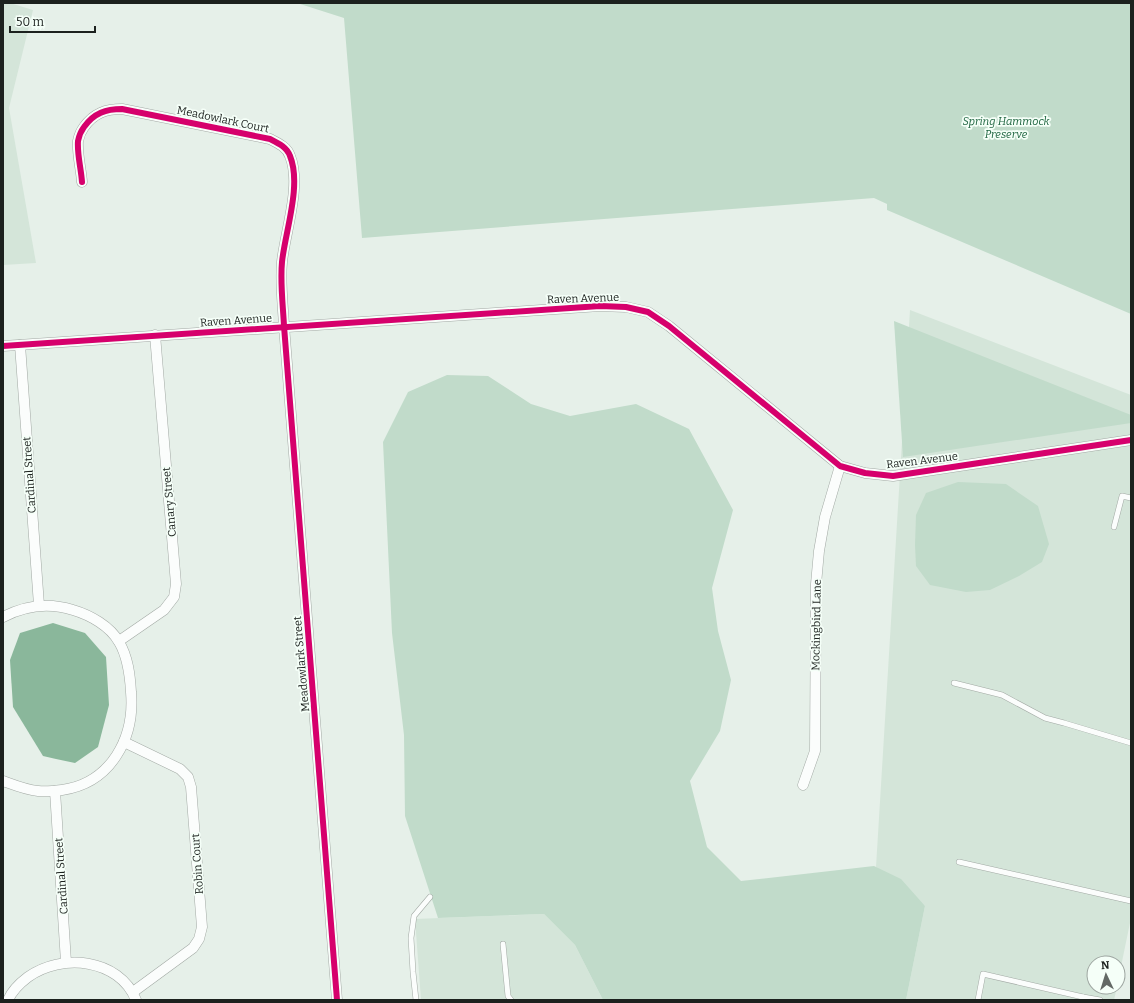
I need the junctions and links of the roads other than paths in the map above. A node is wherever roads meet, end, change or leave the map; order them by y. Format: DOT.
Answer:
graph roads {
  1 [pos="82,182"];
  2 [pos="284,326"];
  3 [pos="155,335"];
  4 [pos="20,345"];
  5 [pos="3,346"];
  6 [pos="1131,440"];
  7 [pos="840,466"];
  8 [pos="1131,498"];
  9 [pos="1114,527"];
  10 [pos="39,605"];
  11 [pos="3,617"];
  12 [pos="119,641"];
  13 [pos="954,683"];
  14 [pos="124,742"];
  15 [pos="1131,743"];
  16 [pos="3,781"];
  17 [pos="803,785"];
  18 [pos="55,791"];
  19 [pos="960,862"];
  20 [pos="430,897"];
  21 [pos="1131,901"];
  22 [pos="503,944"];
  23 [pos="66,962"];
  24 [pos="134,996"];
  25 [pos="6,998"];
  26 [pos="1083,998"];
  27 [pos="337,1000"];
  28 [pos="416,1000"];
  29 [pos="512,1000"];
  30 [pos="978,1000"];
  31 [pos="1100,1000"];
  1 -- 2 [label="street, Meadowlark Court"];
  2 -- 3 [label="street, Raven Avenue"];
  2 -- 7 [label="street, Raven Avenue"];
  2 -- 27 [label="street, Meadowlark Street"];
  3 -- 4 [label="street, Raven Avenue"];
  3 -- 12 [label="street, Canary Street"];
  4 -- 5 [label="street, Raven Avenue"];
  4 -- 10 [label="street, Cardinal Street"];
  6 -- 7 [label="street, Raven Avenue"];
  7 -- 17 [label="street, Mockingbird Lane"];
  8 -- 9 [label="lane"];
  10 -- 11 [label="street"];
  10 -- 12 [label="street"];
  12 -- 14 [label="street"];
  13 -- 15 [label="lane"];
  14 -- 18 [label="street"];
  14 -- 24 [label="street, Robin Court"];
  16 -- 18 [label="street"];
  18 -- 23 [label="street, Cardinal Street"];
  19 -- 21 [label="lane"];
  20 -- 28 [label="lane"];
  22 -- 29 [label="lane"];
  23 -- 24 [label="street"];
  23 -- 25 [label="street"];
  26 -- 30 [label="lane"];
  26 -- 31 [label="lane"];
}
